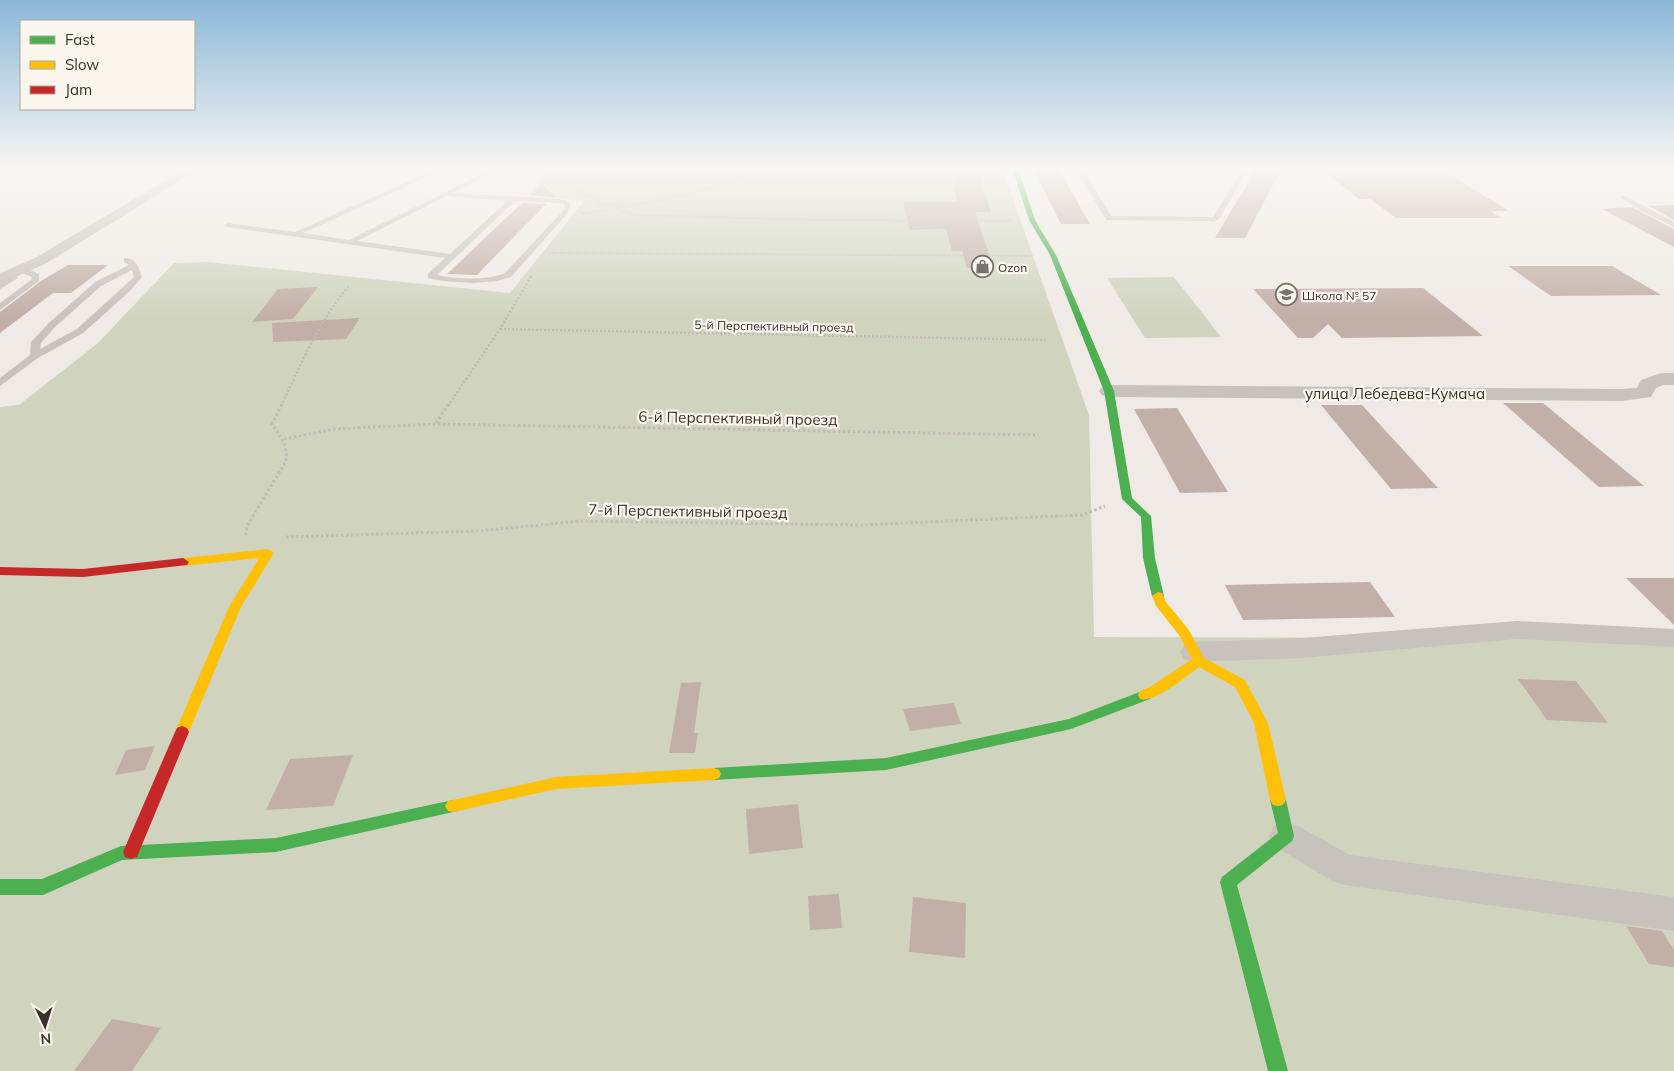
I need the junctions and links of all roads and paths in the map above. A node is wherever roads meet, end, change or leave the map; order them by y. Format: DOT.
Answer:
graph roads {
  1 [pos="109,218"];
  2 [pos="332,218"];
  3 [pos="400,218"];
  4 [pos="493,218"];
  5 [pos="560,218"];
  6 [pos="744,218"];
  7 [pos="1109,218"];
  8 [pos="1215,218"];
  9 [pos="1659,218"];
  10 [pos="1032,220"];
  11 [pos="228,225"];
  12 [pos="1674,225"];
  13 [pos="298,233"];
  14 [pos="352,241"];
  15 [pos="549,246"];
  16 [pos="1053,255"];
  17 [pos="452,256"];
  18 [pos="126,260"];
  19 [pos="135,266"];
  20 [pos="535,270"];
  21 [pos="11,275"];
  22 [pos="0,286"];
  23 [pos="349,286"];
  24 [pos="0,306"];
  25 [pos="500,329"];
  26 [pos="1047,340"];
  27 [pos="35,356"];
  28 [pos="1674,379"];
  29 [pos="0,383"];
  30 [pos="1109,391"];
  31 [pos="436,424"];
  32 [pos="1039,435"];
  33 [pos="284,439"];
  34 [pos="1127,498"];
  35 [pos="252,537"];
  36 [pos="277,537"];
  37 [pos="0,570"];
  38 [pos="1674,638"];
  39 [pos="1192,649"];
  40 [pos="1286,836"];
  41 [pos="131,852"];
  42 [pos="0,887"];
  43 [pos="1674,914"];
  44 [pos="1278,1071"];
  1 -- 21 [label="street"];
  2 -- 13 [label="lane"];
  3 -- 14 [label="lane"];
  4 -- 17 [label="lane"];
  5 -- 17 [label="lane"];
  6 -- 10 [label="path"];
  7 -- 8 [label="lane"];
  9 -- 12 [label="lane"];
  10 -- 16 [label="street"];
  11 -- 13 [label="lane"];
  13 -- 14 [label="lane"];
  14 -- 17 [label="lane"];
  15 -- 16 [label="path"];
  16 -- 30 [label="street"];
  18 -- 19 [label="lane"];
  19 -- 27 [label="lane"];
  19 -- 27 [label="lane"];
  20 -- 25 [label="path"];
  21 -- 22 [label="lane"];
  21 -- 24 [label="lane"];
  23 -- 33 [label="path"];
  25 -- 26 [label="path, 5-й Перспективный проезд"];
  25 -- 31 [label="path"];
  27 -- 29 [label="lane"];
  28 -- 30 [label="street, улица Лебедева-Кумача"];
  30 -- 34 [label="street"];
  31 -- 32 [label="path, 6-й Перспективный проезд"];
  31 -- 33 [label="path, 6-й Перспективный проезд"];
  33 -- 35 [label="path"];
  34 -- 36 [label="path, 7-й Перспективный проезд"];
  34 -- 39 [label="street"];
  37 -- 41 [label="street"];
  38 -- 39 [label="street"];
  39 -- 40 [label="street"];
  39 -- 41 [label="street"];
  40 -- 43 [label="street"];
  40 -- 44 [label="street"];
  41 -- 42 [label="street"];
}
